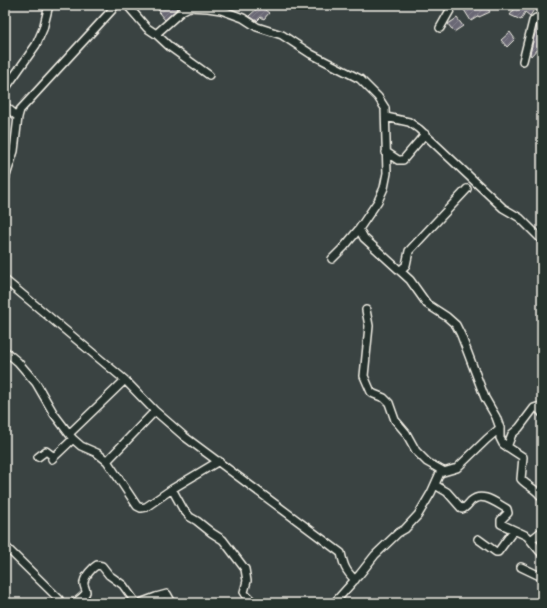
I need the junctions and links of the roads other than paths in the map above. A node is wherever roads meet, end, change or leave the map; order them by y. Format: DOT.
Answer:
graph roads {
  1 [pos="49,5"];
  2 [pos="115,5"];
  3 [pos="127,5"];
  4 [pos="453,5"];
  5 [pos="196,6"];
  6 [pos="542,24"];
  7 [pos="440,28"];
  8 [pos="156,34"];
  9 [pos="523,61"];
  10 [pos="210,76"];
  11 [pos="5,89"];
  12 [pos="5,106"];
  13 [pos="18,117"];
  14 [pos="386,117"];
  15 [pos="425,134"];
  16 [pos="386,152"];
  17 [pos="5,179"];
  18 [pos="467,189"];
  19 [pos="359,229"];
  20 [pos="542,240"];
  21 [pos="332,259"];
  22 [pos="400,271"];
  23 [pos="5,280"];
  24 [pos="366,310"];
  25 [pos="5,351"];
  26 [pos="125,380"];
  27 [pos="154,411"];
  28 [pos="542,413"];
  29 [pos="500,428"];
  30 [pos="71,436"];
  31 [pos="507,447"];
  32 [pos="38,457"];
  33 [pos="107,461"];
  34 [pos="219,462"];
  35 [pos="443,471"];
  36 [pos="435,485"];
  37 [pos="172,490"];
  38 [pos="542,498"];
  39 [pos="514,530"];
  40 [pos="542,531"];
  41 [pos="478,539"];
  42 [pos="531,540"];
  43 [pos="5,546"];
  44 [pos="542,554"];
  45 [pos="521,567"];
  46 [pos="542,577"];
  47 [pos="355,580"];
  48 [pos="60,603"];
  49 [pos="75,603"];
  50 [pos="136,603"];
  51 [pos="140,603"];
  52 [pos="172,603"];
  53 [pos="253,603"];
  54 [pos="334,603"];
  1 -- 11 [label="street"];
  2 -- 13 [label="street"];
  3 -- 8 [label="street"];
  4 -- 7 [label="street"];
  5 -- 8 [label="street"];
  5 -- 14 [label="street"];
  6 -- 9 [label="street"];
  8 -- 10 [label="street"];
  12 -- 13 [label="street"];
  13 -- 17 [label="street"];
  14 -- 15 [label="street"];
  14 -- 16 [label="street"];
  15 -- 16 [label="street"];
  15 -- 20 [label="street"];
  16 -- 19 [label="street"];
  18 -- 22 [label="street"];
  19 -- 21 [label="street"];
  19 -- 22 [label="street"];
  22 -- 29 [label="street"];
  23 -- 26 [label="street"];
  24 -- 35 [label="street"];
  25 -- 30 [label="street"];
  26 -- 27 [label="street"];
  26 -- 30 [label="street"];
  27 -- 33 [label="street"];
  27 -- 34 [label="street"];
  28 -- 31 [label="street"];
  29 -- 31 [label="street"];
  29 -- 35 [label="street"];
  30 -- 32 [label="street"];
  30 -- 33 [label="street"];
  31 -- 38 [label="street"];
  33 -- 37 [label="street"];
  34 -- 37 [label="street"];
  34 -- 47 [label="street"];
  35 -- 36 [label="street"];
  36 -- 39 [label="street"];
  36 -- 47 [label="street"];
  37 -- 53 [label="street"];
  39 -- 41 [label="street"];
  39 -- 42 [label="street"];
  40 -- 42 [label="street"];
  42 -- 44 [label="street"];
  43 -- 48 [label="street"];
  45 -- 46 [label="street"];
  47 -- 54 [label="street"];
  49 -- 50 [label="street"];
  51 -- 52 [label="street"];
}
